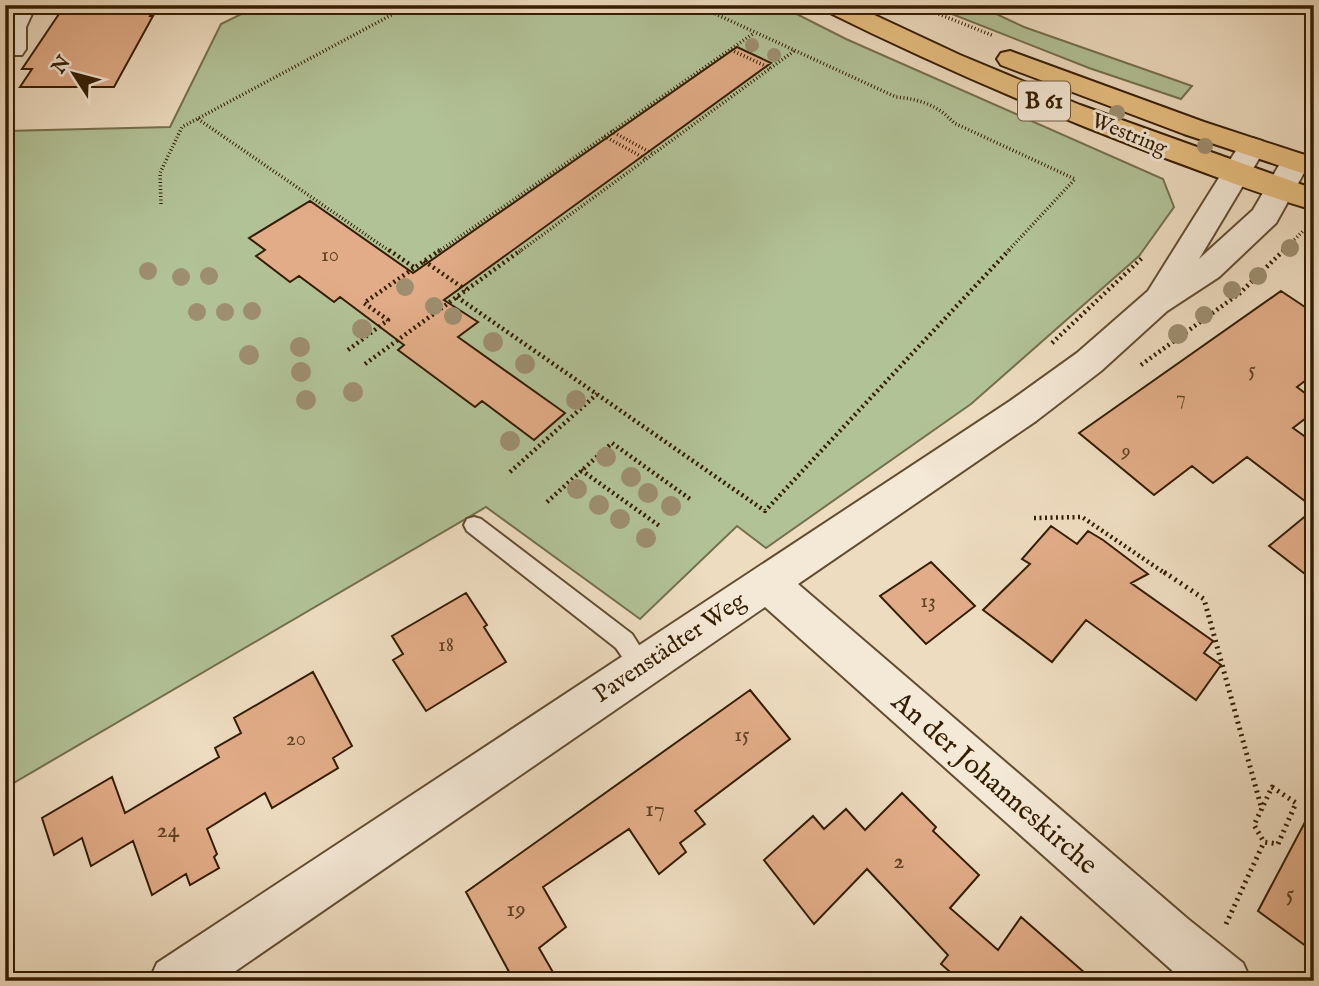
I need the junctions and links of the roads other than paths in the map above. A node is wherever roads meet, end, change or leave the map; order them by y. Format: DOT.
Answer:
graph roads {
  1 [pos="24,5"];
  2 [pos="833,5"];
  3 [pos="880,5"];
  4 [pos="13,49"];
  5 [pos="1252,147"];
  6 [pos="1297,173"];
  7 [pos="1236,174"];
  8 [pos="1314,200"];
  9 [pos="1155,303"];
  10 [pos="474,525"];
  11 [pos="767,583"];
  12 [pos="642,667"];
  13 [pos="1216,974"];
  14 [pos="175,981"];
  1 -- 4 [label="street"];
  2 -- 7 [label="main road, Westring / B 61"];
  3 -- 5 [label="main road, Westring / B 61"];
  5 -- 6 [label="main road, Westring / B 61"];
  5 -- 7 [label="street, Pavenstädter Weg"];
  6 -- 7 [label="main road, Westring / B 61"];
  6 -- 8 [label="main road, Westring / B 61"];
  6 -- 9 [label="street, Pavenstädter Weg"];
  7 -- 9 [label="street, Pavenstädter Weg"];
  9 -- 11 [label="street, Pavenstädter Weg"];
  10 -- 12 [label="lane"];
  11 -- 12 [label="street, Pavenstädter Weg"];
  11 -- 13 [label="street, An der Johanneskirche"];
  12 -- 14 [label="street, Pavenstädter Weg"];
}
